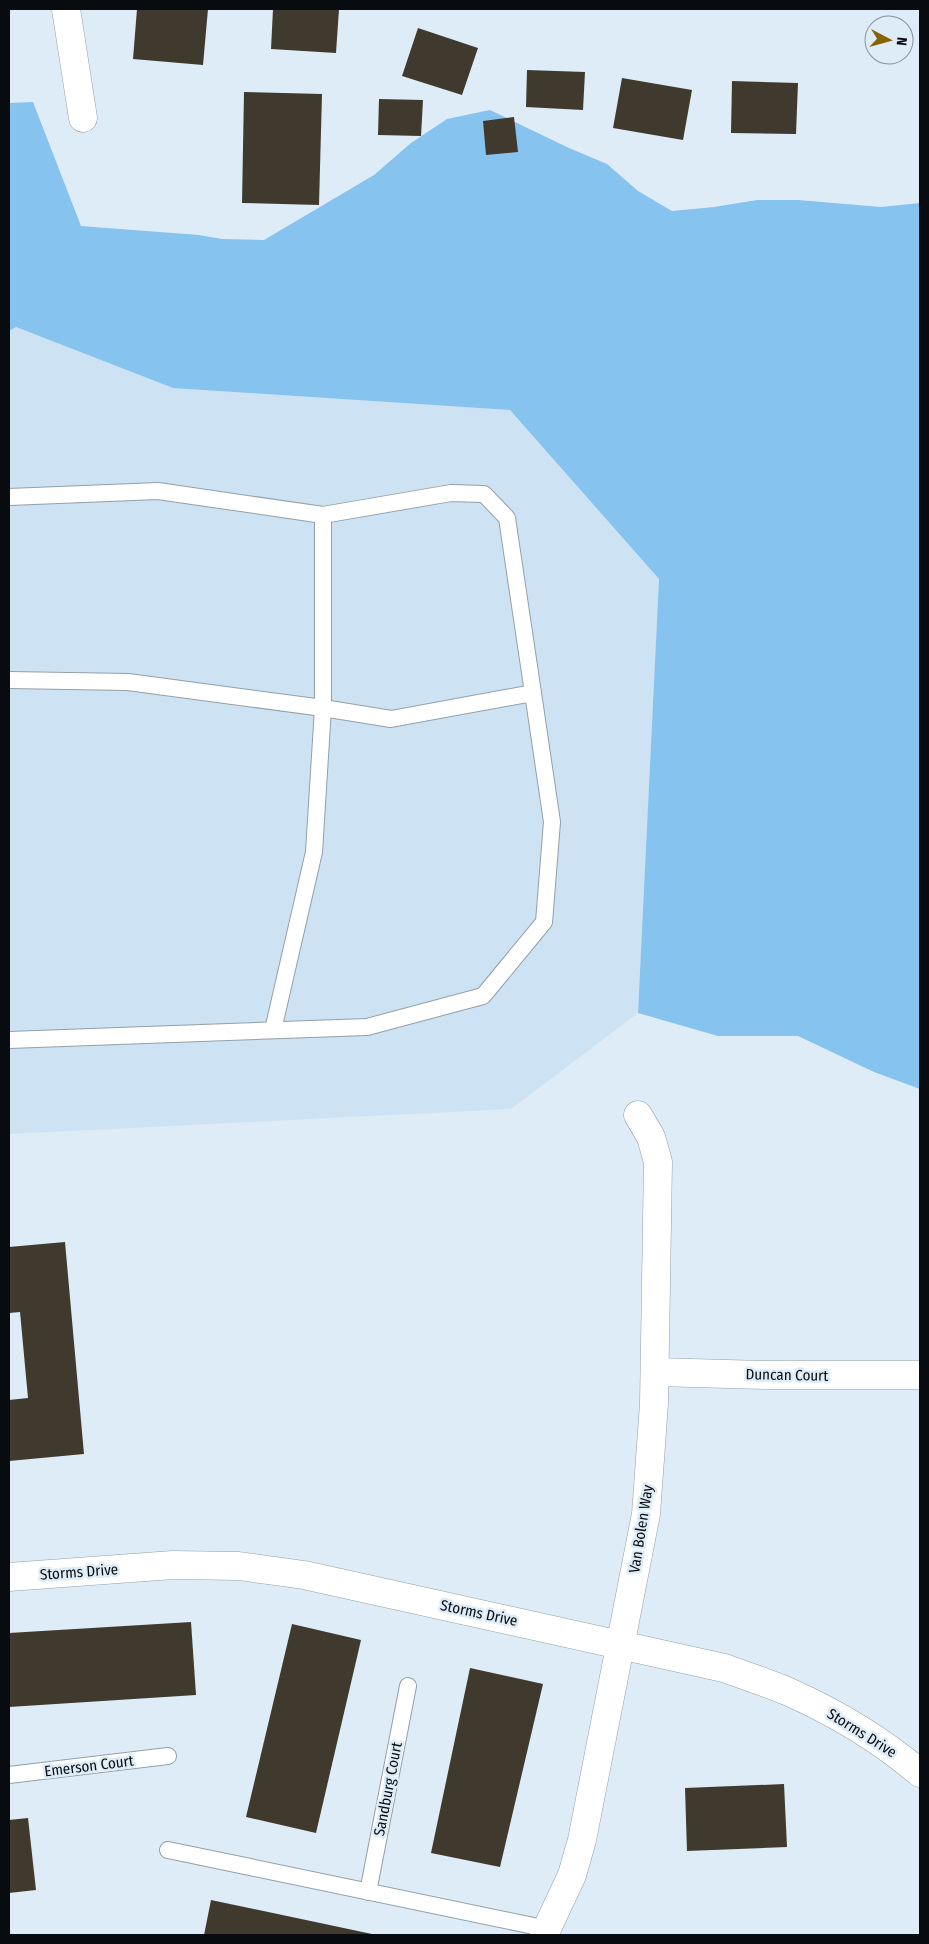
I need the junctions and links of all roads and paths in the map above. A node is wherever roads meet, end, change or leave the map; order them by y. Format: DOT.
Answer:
graph roads {
  1 [pos="66,9"];
  2 [pos="83,118"];
  3 [pos="9,497"];
  4 [pos="324,515"];
  5 [pos="9,680"];
  6 [pos="532,693"];
  7 [pos="323,708"];
  8 [pos="273,1030"];
  9 [pos="9,1040"];
  10 [pos="638,1115"];
  11 [pos="655,1372"];
  12 [pos="920,1375"];
  13 [pos="9,1577"];
  14 [pos="621,1644"];
  15 [pos="408,1686"];
  16 [pos="168,1756"];
  17 [pos="920,1773"];
  18 [pos="9,1775"];
  19 [pos="168,1850"];
  20 [pos="368,1892"];
  21 [pos="546,1932"];
  1 -- 2 [label="street"];
  3 -- 4 [label="lane"];
  4 -- 6 [label="lane"];
  4 -- 7 [label="lane"];
  5 -- 7 [label="lane"];
  6 -- 7 [label="lane"];
  6 -- 8 [label="lane"];
  7 -- 8 [label="lane"];
  8 -- 9 [label="lane"];
  10 -- 11 [label="street, Van Bolen Way"];
  11 -- 12 [label="street, Duncan Court"];
  11 -- 14 [label="street, Van Bolen Way"];
  13 -- 14 [label="street, Storms Drive"];
  14 -- 17 [label="street, Storms Drive"];
  14 -- 21 [label="street, Van Bolen Way"];
  15 -- 20 [label="lane, Sandburg Court"];
  16 -- 18 [label="lane, Emerson Court"];
  19 -- 20 [label="lane"];
  20 -- 21 [label="lane"];
}
